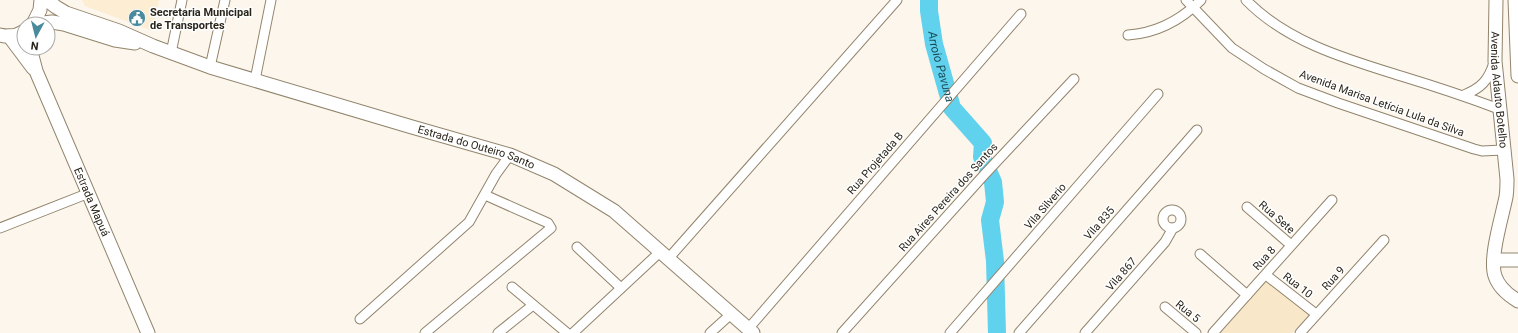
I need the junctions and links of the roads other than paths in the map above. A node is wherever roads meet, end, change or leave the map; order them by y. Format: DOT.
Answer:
graph roads {
  1 [pos="41,0"];
  2 [pos="47,0"];
  3 [pos="182,0"];
  4 [pos="225,0"];
  5 [pos="271,0"];
  6 [pos="897,0"];
  7 [pos="1186,0"];
  8 [pos="1201,0"];
  9 [pos="1246,0"];
  10 [pos="1496,0"];
  11 [pos="1515,0"];
  12 [pos="1192,8"];
  13 [pos="1021,14"];
  14 [pos="38,16"];
  15 [pos="56,23"];
  16 [pos="16,34"];
  17 [pos="1128,35"];
  18 [pos="3,36"];
  19 [pos="154,46"];
  20 [pos="171,53"];
  21 [pos="32,56"];
  22 [pos="1495,61"];
  23 [pos="210,67"];
  24 [pos="36,71"];
  25 [pos="1518,76"];
  26 [pos="1074,79"];
  27 [pos="255,80"];
  28 [pos="1158,94"];
  29 [pos="1464,96"];
  30 [pos="1499,109"];
  31 [pos="1197,130"];
  32 [pos="1503,150"];
  33 [pos="510,155"];
  34 [pos="89,193"];
  35 [pos="485,195"];
  36 [pos="1332,200"];
  37 [pos="1247,207"];
  38 [pos="0,228"];
  39 [pos="1173,228"];
  40 [pos="1384,240"];
  41 [pos="1292,245"];
  42 [pos="577,247"];
  43 [pos="1200,254"];
  44 [pos="664,255"];
  45 [pos="1494,260"];
  46 [pos="1518,260"];
  47 [pos="1266,275"];
  48 [pos="512,287"];
  49 [pos="621,288"];
  50 [pos="1246,295"];
  51 [pos="1518,301"];
  52 [pos="533,305"];
  53 [pos="1165,307"];
  54 [pos="731,314"];
  55 [pos="1316,314"];
  56 [pos="360,320"];
  57 [pos="750,331"];
  58 [pos="148,333"];
  59 [pos="425,333"];
  60 [pos="498,333"];
  61 [pos="567,333"];
  62 [pos="574,333"];
  63 [pos="710,333"];
  64 [pos="842,333"];
  65 [pos="950,333"];
  66 [pos="1019,333"];
  67 [pos="1085,333"];
  68 [pos="1196,333"];
  69 [pos="1213,333"];
  70 [pos="1300,333"];
  1 -- 14 [label="street"];
  2 -- 19 [label="street, Estrada do Outeiro Santo"];
  3 -- 20 [label="street"];
  4 -- 23 [label="street"];
  5 -- 27 [label="street"];
  6 -- 44 [label="street"];
  7 -- 12 [label="street, Avenida Marisa Letícia Lula da Silva"];
  8 -- 12 [label="street"];
  9 -- 29 [label="street"];
  10 -- 22 [label="street, Avenida Adauto Botelho"];
  11 -- 25 [label="street, Avenida Adauto Botelho"];
  12 -- 17 [label="street"];
  12 -- 32 [label="street, Avenida Marisa Letícia Lula da Silva"];
  13 -- 57 [label="street, Rua Projetada B"];
  15 -- 19 [label="street, Estrada do Outeiro Santo"];
  16 -- 18 [label="street"];
  18 -- 24 [label="street, Estrada Mapuá"];
  19 -- 20 [label="street, Estrada do Outeiro Santo"];
  20 -- 23 [label="street, Estrada do Outeiro Santo"];
  21 -- 24 [label="street, Estrada Mapuá"];
  22 -- 29 [label="street"];
  22 -- 30 [label="street, Avenida Adauto Botelho"];
  23 -- 27 [label="street, Estrada do Outeiro Santo"];
  24 -- 34 [label="street, Estrada Mapuá"];
  26 -- 64 [label="street, Rua Aires Pereira dos Santos"];
  27 -- 33 [label="street, Estrada do Outeiro Santo"];
  28 -- 65 [label="street, Vila Silverio"];
  29 -- 30 [label="street"];
  30 -- 32 [label="street, Avenida Adauto Botelho"];
  31 -- 66 [label="street, Vila 835"];
  32 -- 45 [label="street, Avenida Adauto Botelho"];
  33 -- 35 [label="street"];
  33 -- 44 [label="street, Estrada do Outeiro Santo"];
  34 -- 38 [label="street"];
  34 -- 58 [label="street, Estrada Mapuá"];
  35 -- 56 [label="street"];
  35 -- 59 [label="street"];
  36 -- 41 [label="street, Rua 8"];
  37 -- 41 [label="street, Rua Sete"];
  39 -- 67 [label="street, Vila 867"];
  40 -- 55 [label="street, Rua 9"];
  41 -- 47 [label="street, Rua 8"];
  42 -- 49 [label="street"];
  43 -- 50 [label="street"];
  44 -- 49 [label="street"];
  44 -- 54 [label="street, Estrada do Outeiro Santo"];
  45 -- 46 [label="street"];
  45 -- 51 [label="street, Avenida Adauto Botelho"];
  47 -- 50 [label="street, Rua 8"];
  47 -- 55 [label="street, Rua 10"];
  48 -- 52 [label="street"];
  49 -- 62 [label="street"];
  50 -- 69 [label="street, Rua 8"];
  52 -- 60 [label="street"];
  52 -- 61 [label="street"];
  53 -- 68 [label="street, Rua 5"];
  54 -- 57 [label="street, Estrada do Outeiro Santo"];
  54 -- 63 [label="street"];
  55 -- 70 [label="street, Rua 9"];
}
